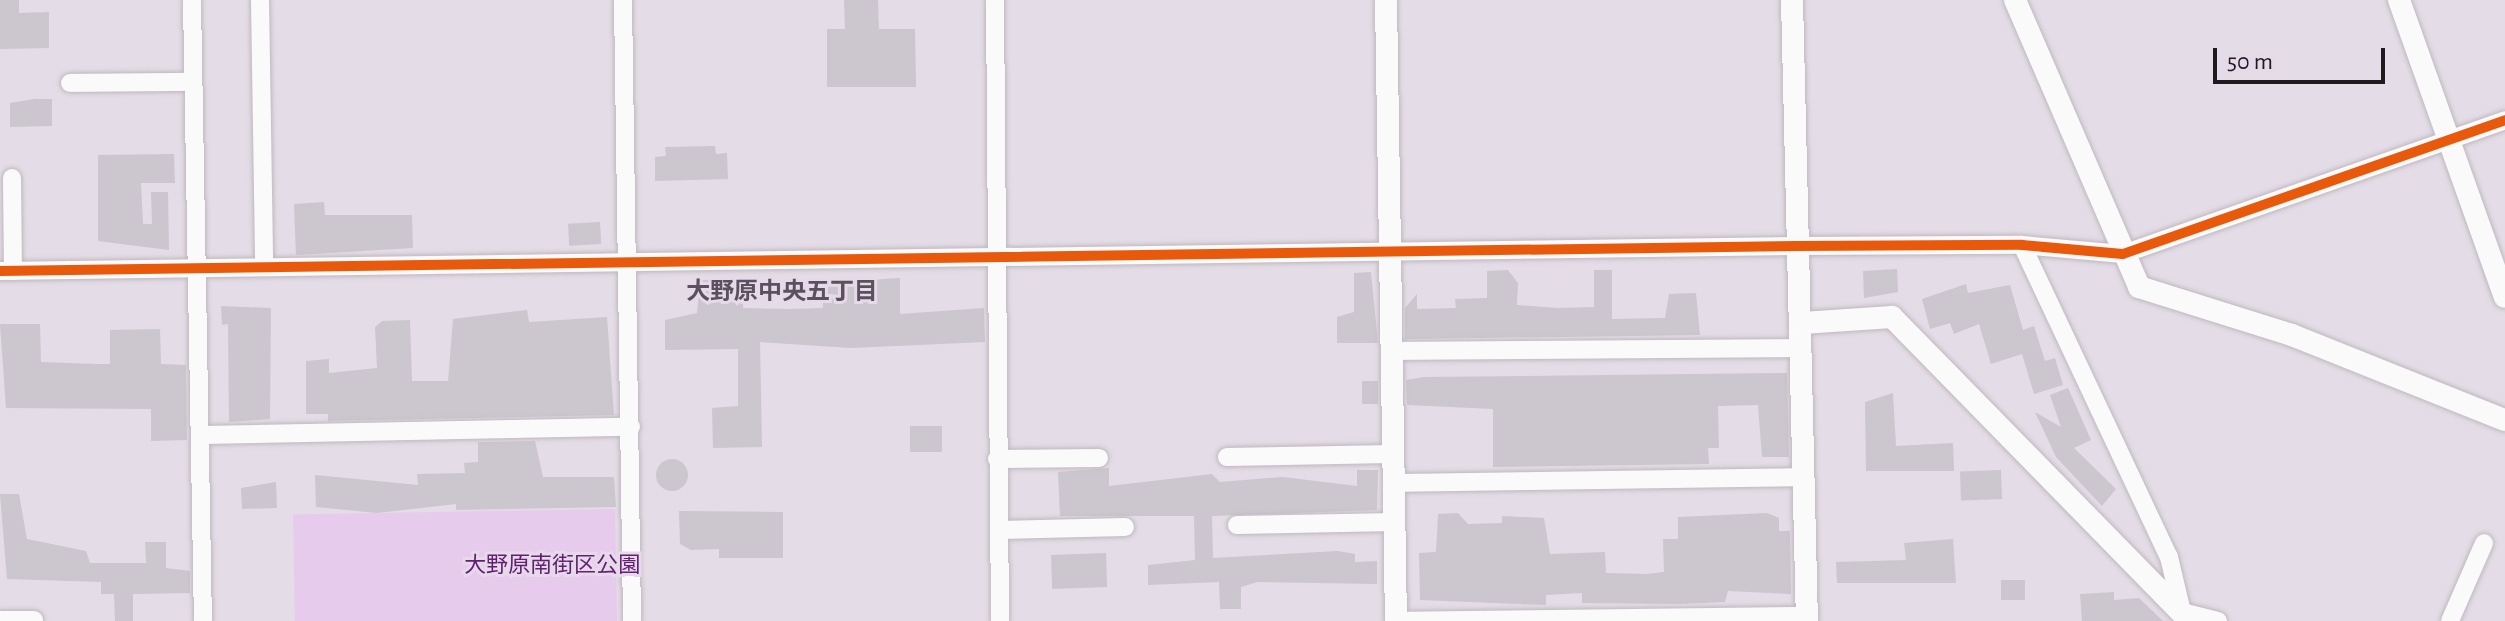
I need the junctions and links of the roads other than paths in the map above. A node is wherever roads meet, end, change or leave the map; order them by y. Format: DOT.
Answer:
graph roads {
  1 [pos="192,0"];
  2 [pos="260,0"];
  3 [pos="623,0"];
  4 [pos="995,0"];
  5 [pos="1386,0"];
  6 [pos="1792,0"];
  7 [pos="2015,0"];
  8 [pos="2399,0"];
  9 [pos="193,82"];
  10 [pos="70,83"];
  11 [pos="2505,120"];
  12 [pos="2449,140"];
  13 [pos="12,178"];
  14 [pos="2022,245"];
  15 [pos="1796,246"];
  16 [pos="1389,254"];
  17 [pos="2123,254"];
  18 [pos="997,257"];
  19 [pos="626,264"];
  20 [pos="264,267"];
  21 [pos="196,268"];
  22 [pos="6,271"];
  23 [pos="2505,297"];
  24 [pos="1802,323"];
  25 [pos="1801,348"];
  26 [pos="1391,351"];
  27 [pos="2505,420"];
  28 [pos="631,427"];
  29 [pos="200,435"];
  30 [pos="1392,454"];
  31 [pos="1227,457"];
  32 [pos="1099,458"];
  33 [pos="997,459"];
  34 [pos="1805,477"];
  35 [pos="1393,483"];
  36 [pos="1394,522"];
  37 [pos="1237,525"];
  38 [pos="1125,527"];
  39 [pos="999,530"];
  40 [pos="2484,543"];
  41 [pos="2184,618"];
  42 [pos="1807,619"];
  43 [pos="0,620"];
  44 [pos="34,620"];
  45 [pos="203,621"];
  46 [pos="632,621"];
  47 [pos="1000,621"];
  48 [pos="1396,621"];
  49 [pos="2218,621"];
  50 [pos="2450,621"];
  1 -- 9 [label="street"];
  2 -- 20 [label="street"];
  3 -- 19 [label="street"];
  4 -- 18 [label="street"];
  5 -- 16 [label="street"];
  6 -- 15 [label="street"];
  7 -- 17 [label="street"];
  8 -- 12 [label="street"];
  9 -- 10 [label="street"];
  9 -- 21 [label="street"];
  11 -- 12 [label="street"];
  12 -- 17 [label="street"];
  12 -- 23 [label="street"];
  13 -- 22 [label="street"];
  14 -- 15 [label="street"];
  14 -- 17 [label="street"];
  14 -- 41 [label="street"];
  15 -- 16 [label="street"];
  15 -- 24 [label="street"];
  16 -- 18 [label="street"];
  16 -- 26 [label="street"];
  17 -- 27 [label="street"];
  18 -- 19 [label="street"];
  18 -- 33 [label="street"];
  19 -- 20 [label="street"];
  19 -- 28 [label="street"];
  20 -- 21 [label="street"];
  21 -- 22 [label="street"];
  21 -- 29 [label="street"];
  24 -- 25 [label="street"];
  24 -- 41 [label="street"];
  25 -- 26 [label="street"];
  25 -- 34 [label="street"];
  26 -- 30 [label="street"];
  28 -- 29 [label="street"];
  28 -- 46 [label="street"];
  29 -- 45 [label="street"];
  30 -- 31 [label="street"];
  30 -- 35 [label="street"];
  32 -- 33 [label="street"];
  33 -- 39 [label="street"];
  34 -- 35 [label="street"];
  34 -- 42 [label="street"];
  35 -- 36 [label="street"];
  36 -- 37 [label="street"];
  36 -- 48 [label="street"];
  38 -- 39 [label="street"];
  39 -- 47 [label="street"];
  40 -- 50 [label="street"];
  41 -- 49 [label="street"];
  42 -- 48 [label="street"];
  43 -- 44 [label="street"];
}
